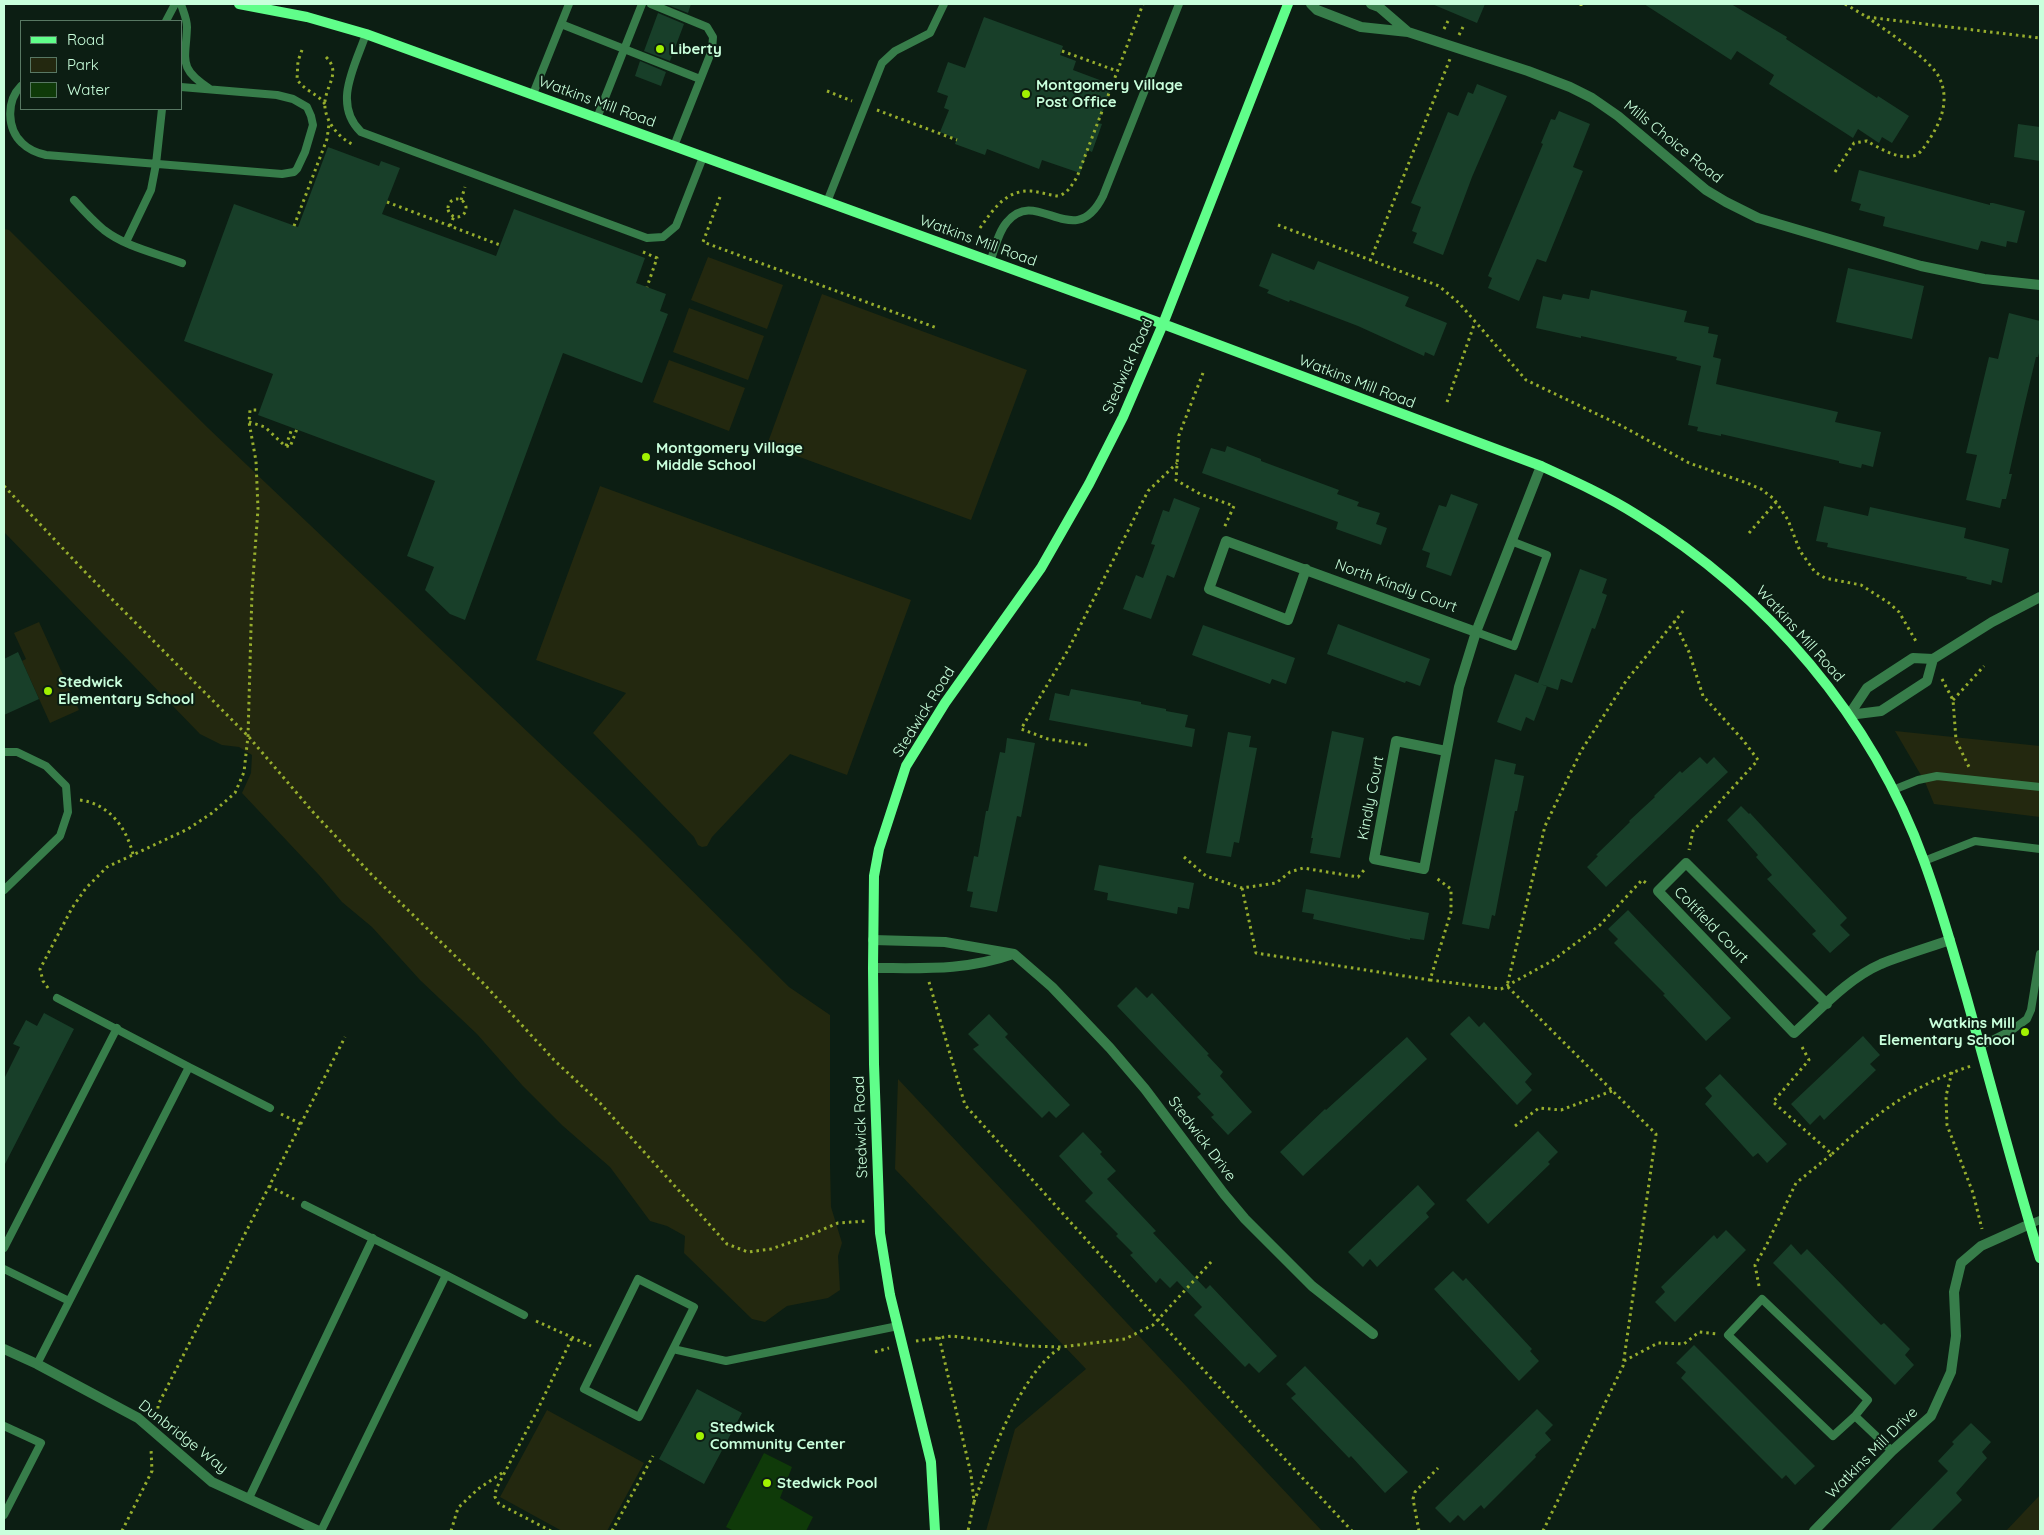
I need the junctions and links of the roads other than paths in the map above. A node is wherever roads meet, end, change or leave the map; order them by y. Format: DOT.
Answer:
graph roads {
  1 [pos="175,4"];
  2 [pos="181,4"];
  3 [pos="239,4"];
  4 [pos="569,4"];
  5 [pos="642,4"];
  6 [pos="651,4"];
  7 [pos="944,4"];
  8 [pos="1179,4"];
  9 [pos="1288,4"];
  10 [pos="1311,4"];
  11 [pos="1371,4"];
  12 [pos="167,20"];
  13 [pos="561,24"];
  14 [pos="1408,32"];
  15 [pos="366,34"];
  16 [pos="624,49"];
  17 [pos="700,79"];
  18 [pos="182,87"];
  19 [pos="20,88"];
  20 [pos="212,90"];
  21 [pos="533,94"];
  22 [pos="162,110"];
  23 [pos="598,118"];
  24 [pos="674,146"];
  25 [pos="703,157"];
  26 [pos="156,164"];
  27 [pos="74,200"];
  28 [pos="827,202"];
  29 [pos="126,242"];
  30 [pos="990,262"];
  31 [pos="182,263"];
  32 [pos="2040,285"];
  33 [pos="1163,324"];
  34 [pos="1541,466"];
  35 [pos="1511,541"];
  36 [pos="1306,569"];
  37 [pos="2040,597"];
  38 [pos="1476,632"];
  39 [pos="1931,661"];
  40 [pos="1849,715"];
  41 [pos="1446,750"];
  42 [pos="4,752"];
  43 [pos="2040,787"];
  44 [pos="1893,790"];
  45 [pos="2040,850"];
  46 [pos="1924,861"];
  47 [pos="4,890"];
  48 [pos="873,940"];
  49 [pos="1950,940"];
  50 [pos="1014,954"];
  51 [pos="2040,954"];
  52 [pos="873,968"];
  53 [pos="57,998"];
  54 [pos="1827,1004"];
  55 [pos="116,1028"];
  56 [pos="1980,1046"];
  57 [pos="189,1067"];
  58 [pos="270,1108"];
  59 [pos="305,1205"];
  60 [pos="2040,1220"];
  61 [pos="2030,1224"];
  62 [pos="373,1238"];
  63 [pos="4,1248"];
  64 [pos="2040,1258"];
  65 [pos="4,1270"];
  66 [pos="446,1275"];
  67 [pos="69,1301"];
  68 [pos="524,1315"];
  69 [pos="898,1326"];
  70 [pos="1373,1334"];
  71 [pos="4,1349"];
  72 [pos="673,1349"];
  73 [pos="36,1364"];
  74 [pos="1854,1416"];
  75 [pos="4,1426"];
  76 [pos="1892,1452"];
  77 [pos="249,1498"];
  78 [pos="4,1515"];
  79 [pos="320,1531"];
  80 [pos="935,1531"];
  81 [pos="1814,1531"];
  1 -- 12 [label="lane"];
  2 -- 20 [label="lane"];
  3 -- 15 [label="street, Watkins Mill Road"];
  4 -- 13 [label="lane"];
  5 -- 16 [label="lane"];
  6 -- 17 [label="lane"];
  7 -- 28 [label="lane"];
  8 -- 30 [label="lane"];
  9 -- 33 [label="street, Stedwick Road"];
  10 -- 14 [label="street, Mills Choice Road"];
  11 -- 14 [label="street, Mills Choice Road"];
  13 -- 16 [label="lane"];
  13 -- 21 [label="lane"];
  14 -- 32 [label="street, Mills Choice Road"];
  15 -- 21 [label="street, Watkins Mill Road"];
  15 -- 25 [label="lane"];
  16 -- 17 [label="lane"];
  16 -- 23 [label="lane"];
  17 -- 24 [label="lane"];
  18 -- 20 [label="lane"];
  19 -- 26 [label="lane"];
  20 -- 26 [label="lane"];
  21 -- 23 [label="street, Watkins Mill Road"];
  22 -- 26 [label="lane"];
  23 -- 24 [label="street, Watkins Mill Road"];
  24 -- 25 [label="street, Watkins Mill Road"];
  25 -- 28 [label="street, Watkins Mill Road"];
  26 -- 29 [label="lane"];
  27 -- 29 [label="lane"];
  28 -- 30 [label="street, Watkins Mill Road"];
  29 -- 31 [label="lane"];
  30 -- 33 [label="street, Watkins Mill Road"];
  33 -- 34 [label="street, Watkins Mill Road"];
  33 -- 48 [label="street, Stedwick Road"];
  34 -- 35 [label="street"];
  34 -- 40 [label="street, Watkins Mill Road"];
  35 -- 38 [label="street"];
  35 -- 38 [label="lane"];
  36 -- 36 [label="street, North Kindly Court"];
  36 -- 38 [label="street, North Kindly Court"];
  37 -- 39 [label="street"];
  38 -- 41 [label="street"];
  39 -- 40 [label="street"];
  39 -- 40 [label="street"];
  40 -- 44 [label="street, Watkins Mill Road"];
  41 -- 41 [label="street, Kindly Court"];
  42 -- 47 [label="lane"];
  43 -- 44 [label="lane"];
  44 -- 46 [label="street, Watkins Mill Road"];
  45 -- 46 [label="lane"];
  46 -- 49 [label="street, Watkins Mill Road"];
  48 -- 50 [label="street"];
  48 -- 52 [label="street, Stedwick Road"];
  49 -- 54 [label="street"];
  49 -- 56 [label="street, Watkins Mill Road"];
  50 -- 52 [label="street"];
  50 -- 70 [label="street, Stedwick Drive"];
  51 -- 56 [label="lane"];
  52 -- 69 [label="street, Stedwick Road"];
  53 -- 55 [label="lane"];
  54 -- 54 [label="street, Coltfield Court"];
  55 -- 57 [label="lane"];
  55 -- 63 [label="lane"];
  56 -- 61 [label="street, Watkins Mill Road"];
  57 -- 58 [label="lane"];
  57 -- 67 [label="lane"];
  59 -- 62 [label="lane"];
  60 -- 61 [label="lane"];
  61 -- 64 [label="street, Watkins Mill Road"];
  61 -- 76 [label="street, Watkins Mill Drive"];
  62 -- 66 [label="lane"];
  62 -- 77 [label="lane"];
  65 -- 67 [label="lane"];
  66 -- 68 [label="lane"];
  66 -- 79 [label="lane"];
  67 -- 73 [label="lane"];
  69 -- 72 [label="lane"];
  69 -- 80 [label="street, Stedwick Road"];
  71 -- 73 [label="street, Dunbridge Way"];
  72 -- 72 [label="lane"];
  73 -- 77 [label="street, Dunbridge Way"];
  74 -- 74 [label="lane"];
  74 -- 76 [label="lane"];
  75 -- 78 [label="lane"];
  76 -- 81 [label="street, Watkins Mill Drive"];
  77 -- 79 [label="street, Dunbridge Way"];
}
